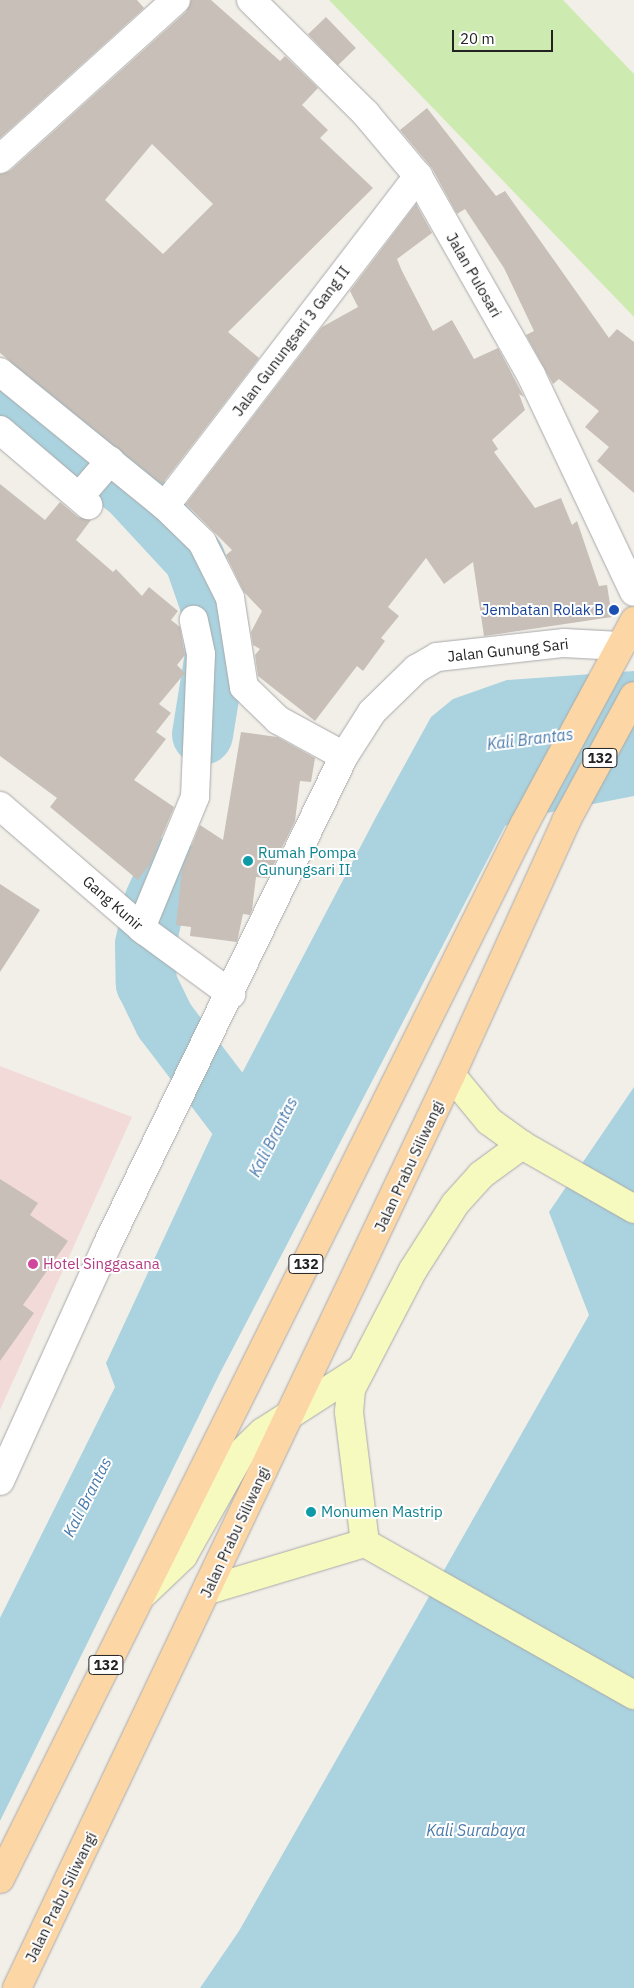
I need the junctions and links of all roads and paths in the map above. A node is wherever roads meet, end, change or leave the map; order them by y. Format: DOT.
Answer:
graph roads {
  1 [pos="176,0"];
  2 [pos="251,0"];
  3 [pos="0,159"];
  4 [pos="418,176"];
  5 [pos="0,372"];
  6 [pos="0,430"];
  7 [pos="107,464"];
  8 [pos="165,506"];
  9 [pos="634,592"];
  10 [pos="634,620"];
  11 [pos="236,634"];
  12 [pos="620,646"];
  13 [pos="634,696"];
  14 [pos="344,756"];
  15 [pos="0,806"];
  16 [pos="148,933"];
  17 [pos="231,994"];
  18 [pos="451,1075"];
  19 [pos="522,1145"];
  20 [pos="634,1209"];
  21 [pos="361,1369"];
  22 [pos="290,1415"];
  23 [pos="0,1481"];
  24 [pos="365,1543"];
  25 [pos="208,1590"];
  26 [pos="140,1596"];
  27 [pos="634,1695"];
  28 [pos="0,1879"];
  29 [pos="17,1988"];
  1 -- 3 [label="street"];
  2 -- 4 [label="street, Jalan Pulosari"];
  4 -- 8 [label="street, Jalan Gunungsari 3 Gang II"];
  4 -- 9 [label="street, Jalan Pulosari"];
  5 -- 7 [label="street"];
  6 -- 7 [label="street"];
  7 -- 8 [label="street"];
  8 -- 11 [label="street"];
  10 -- 12 [label="main road, 132"];
  11 -- 14 [label="street"];
  11 -- 16 [label="street"];
  12 -- 14 [label="street, Jalan Gunung Sari"];
  12 -- 26 [label="main road, 132"];
  13 -- 18 [label="main road, 132"];
  14 -- 17 [label="street, Jalan Gunung Sari"];
  15 -- 16 [label="street, Gang Kunir"];
  16 -- 17 [label="street, Gang Kunir"];
  17 -- 23 [label="street, Jalan Gunung Sari"];
  18 -- 19 [label="street"];
  18 -- 22 [label="main road, Jalan Prabu Siliwangi / 132"];
  19 -- 20 [label="street"];
  19 -- 21 [label="street"];
  21 -- 22 [label="street"];
  21 -- 24 [label="street"];
  22 -- 25 [label="main road, Jalan Prabu Siliwangi / 132"];
  22 -- 26 [label="street"];
  24 -- 25 [label="street"];
  24 -- 27 [label="street"];
  25 -- 29 [label="main road, Jalan Prabu Siliwangi / 132"];
  26 -- 28 [label="main road, 132"];
}
